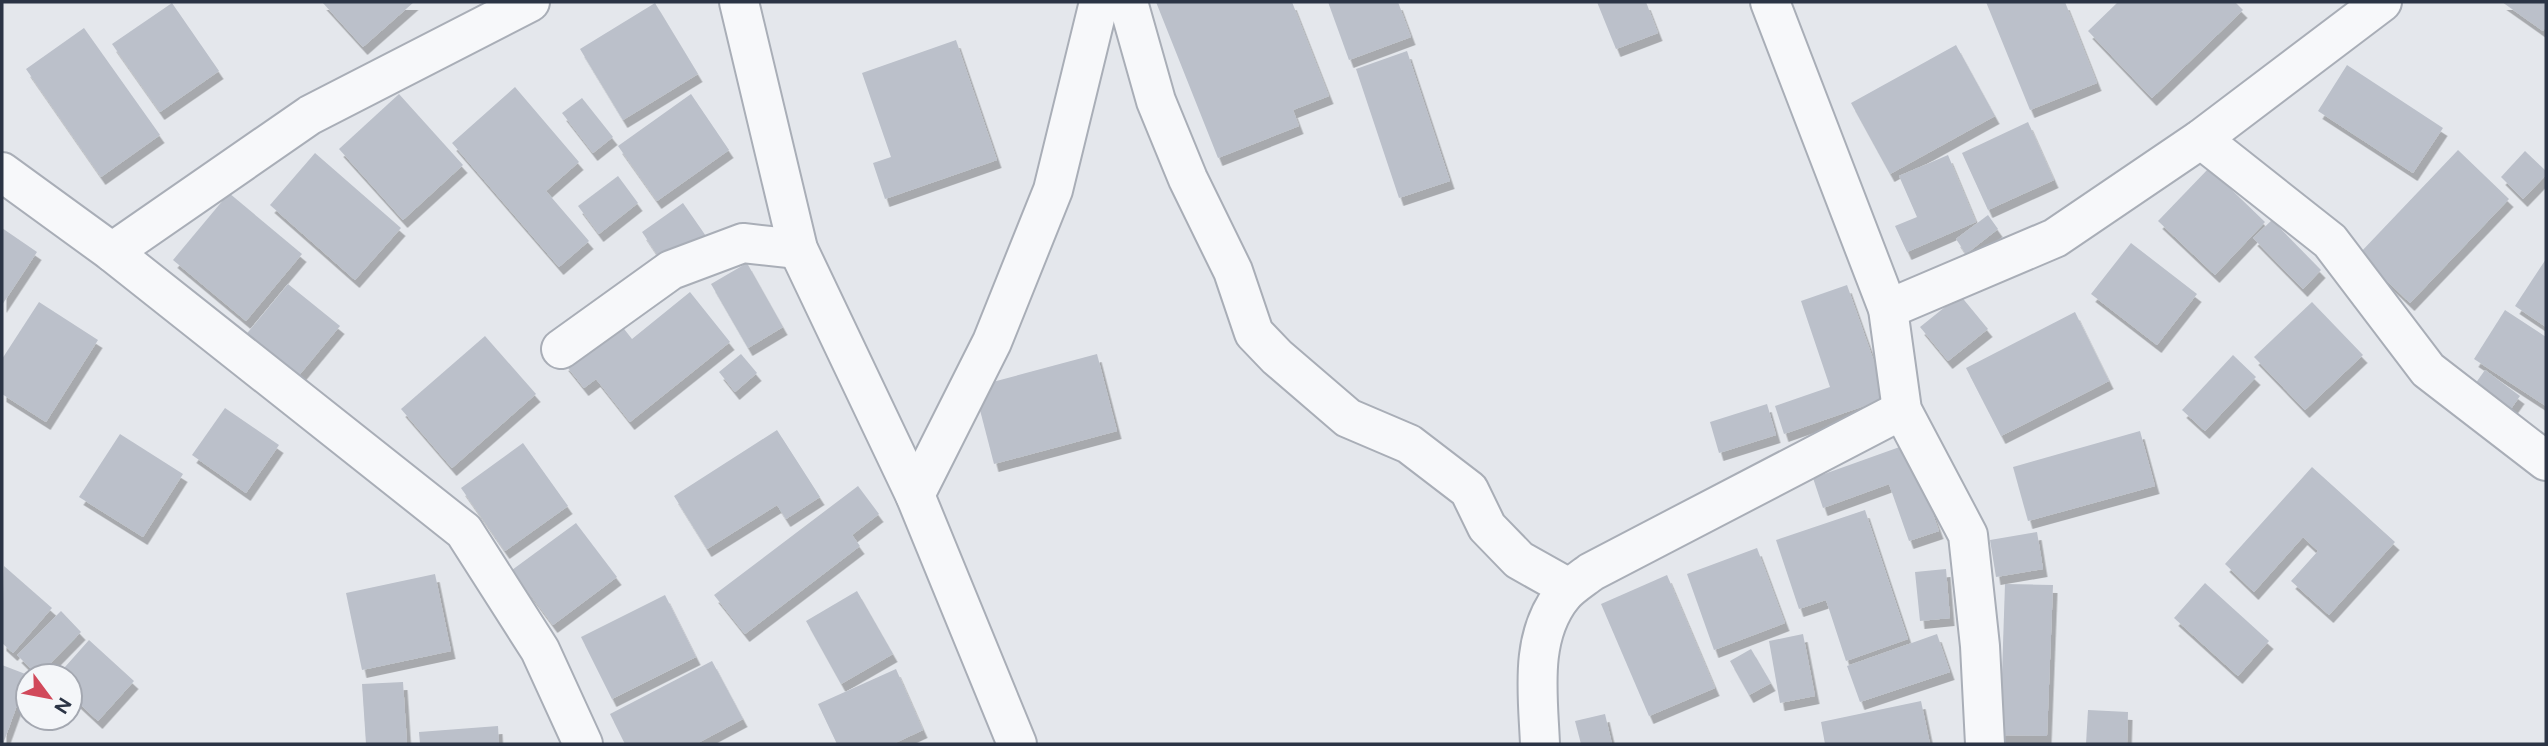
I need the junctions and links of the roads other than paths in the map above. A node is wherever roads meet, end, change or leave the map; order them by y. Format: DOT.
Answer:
graph roads {
  1 [pos="530,2"];
  2 [pos="738,2"];
  3 [pos="1099,2"];
  4 [pos="1128,2"];
  5 [pos="1770,2"];
  6 [pos="2382,2"];
  7 [pos="2201,139"];
  8 [pos="2,172"];
  9 [pos="798,249"];
  10 [pos="112,251"];
  11 [pos="1888,309"];
  12 [pos="561,349"];
  13 [pos="1902,410"];
  14 [pos="2546,461"];
  15 [pos="915,495"];
  16 [pos="1562,596"];
  17 [pos="583,744"];
  18 [pos="1017,744"];
  19 [pos="1540,744"];
  20 [pos="1985,744"];
  1 -- 10 [label="street"];
  2 -- 9 [label="street"];
  3 -- 15 [label="street"];
  4 -- 16 [label="street"];
  5 -- 11 [label="street"];
  6 -- 7 [label="street"];
  7 -- 11 [label="street"];
  7 -- 14 [label="street"];
  8 -- 10 [label="street"];
  9 -- 12 [label="street"];
  9 -- 15 [label="street"];
  10 -- 17 [label="street"];
  11 -- 13 [label="street"];
  13 -- 16 [label="street"];
  13 -- 20 [label="street"];
  15 -- 18 [label="street"];
  16 -- 19 [label="street"];
}
